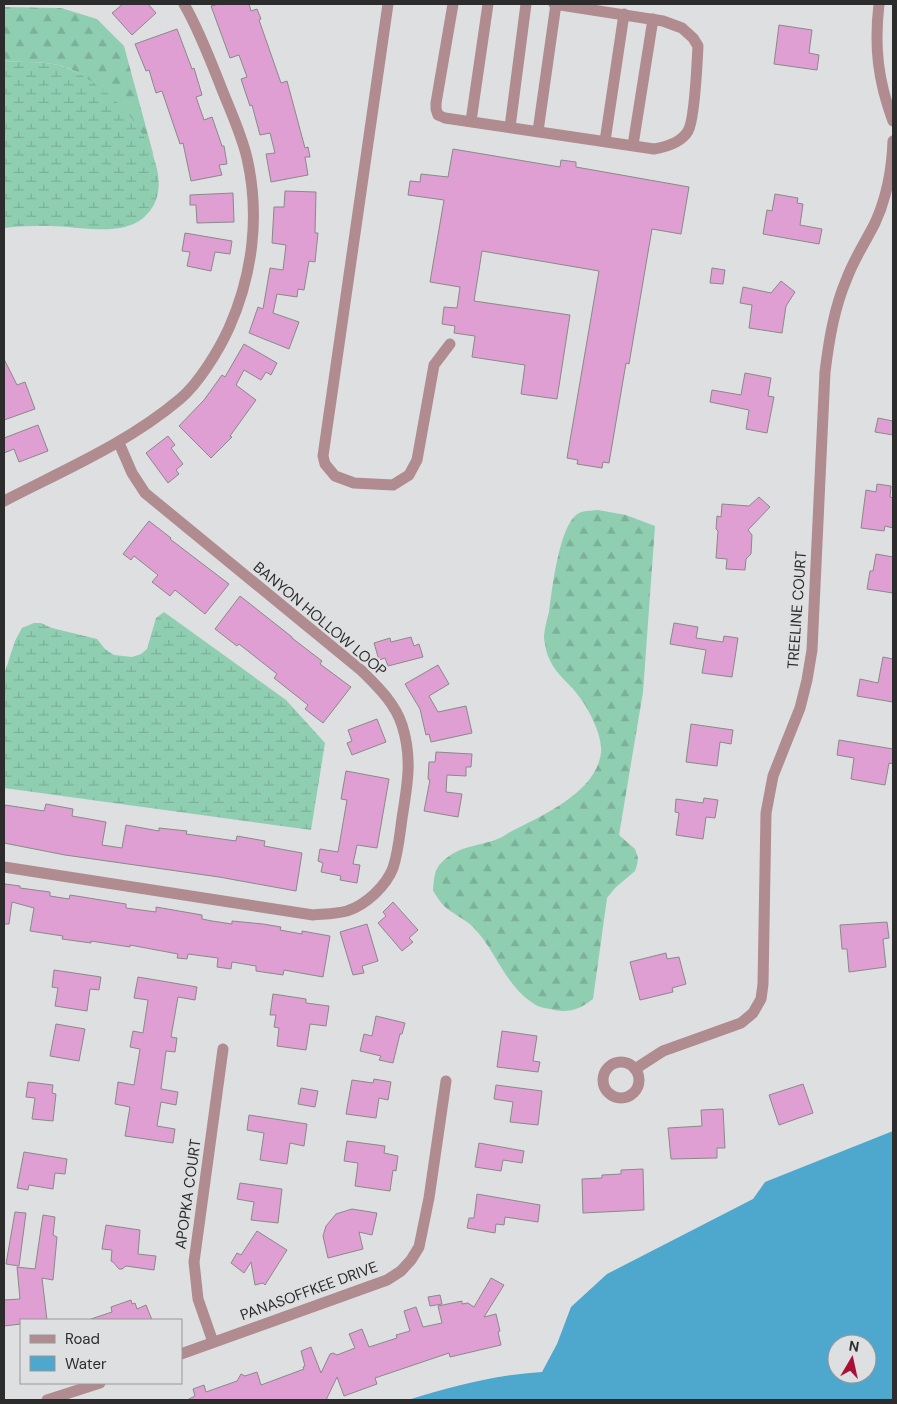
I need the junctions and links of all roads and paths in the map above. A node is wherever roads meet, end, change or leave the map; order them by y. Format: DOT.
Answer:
graph roads {
  1 [pos="184,4"];
  2 [pos="388,4"];
  3 [pos="453,4"];
  4 [pos="488,4"];
  5 [pos="526,4"];
  6 [pos="555,4"];
  7 [pos="879,4"];
  8 [pos="589,5"];
  9 [pos="624,14"];
  10 [pos="653,19"];
  11 [pos="893,121"];
  12 [pos="471,122"];
  13 [pos="510,127"];
  14 [pos="542,132"];
  15 [pos="604,141"];
  16 [pos="893,141"];
  17 [pos="633,145"];
  18 [pos="450,344"];
  19 [pos="119,443"];
  20 [pos="4,501"];
  21 [pos="4,867"];
  22 [pos="224,1049"];
  23 [pos="635,1069"];
  24 [pos="446,1081"];
  25 [pos="213,1342"];
  26 [pos="182,1354"];
  27 [pos="97,1384"];
  28 [pos="47,1400"];
  1 -- 19 [label="street"];
  2 -- 18 [label="street"];
  3 -- 12 [label="street"];
  4 -- 12 [label="street"];
  5 -- 13 [label="street"];
  6 -- 8 [label="street"];
  6 -- 14 [label="street"];
  7 -- 11 [label="street"];
  8 -- 9 [label="street"];
  9 -- 10 [label="street"];
  9 -- 15 [label="street"];
  10 -- 17 [label="street"];
  10 -- 17 [label="street"];
  12 -- 13 [label="street"];
  13 -- 14 [label="street"];
  14 -- 15 [label="street"];
  15 -- 17 [label="street"];
  16 -- 23 [label="street, TREELINE COURT"];
  19 -- 20 [label="street"];
  19 -- 21 [label="street, BANYON HOLLOW LOOP"];
  22 -- 25 [label="street, APOPKA COURT"];
  24 -- 25 [label="street, PANASOFFKEE DRIVE"];
  25 -- 26 [label="street, PANASOFFKEE DRIVE"];
  27 -- 28 [label="street"];
}
